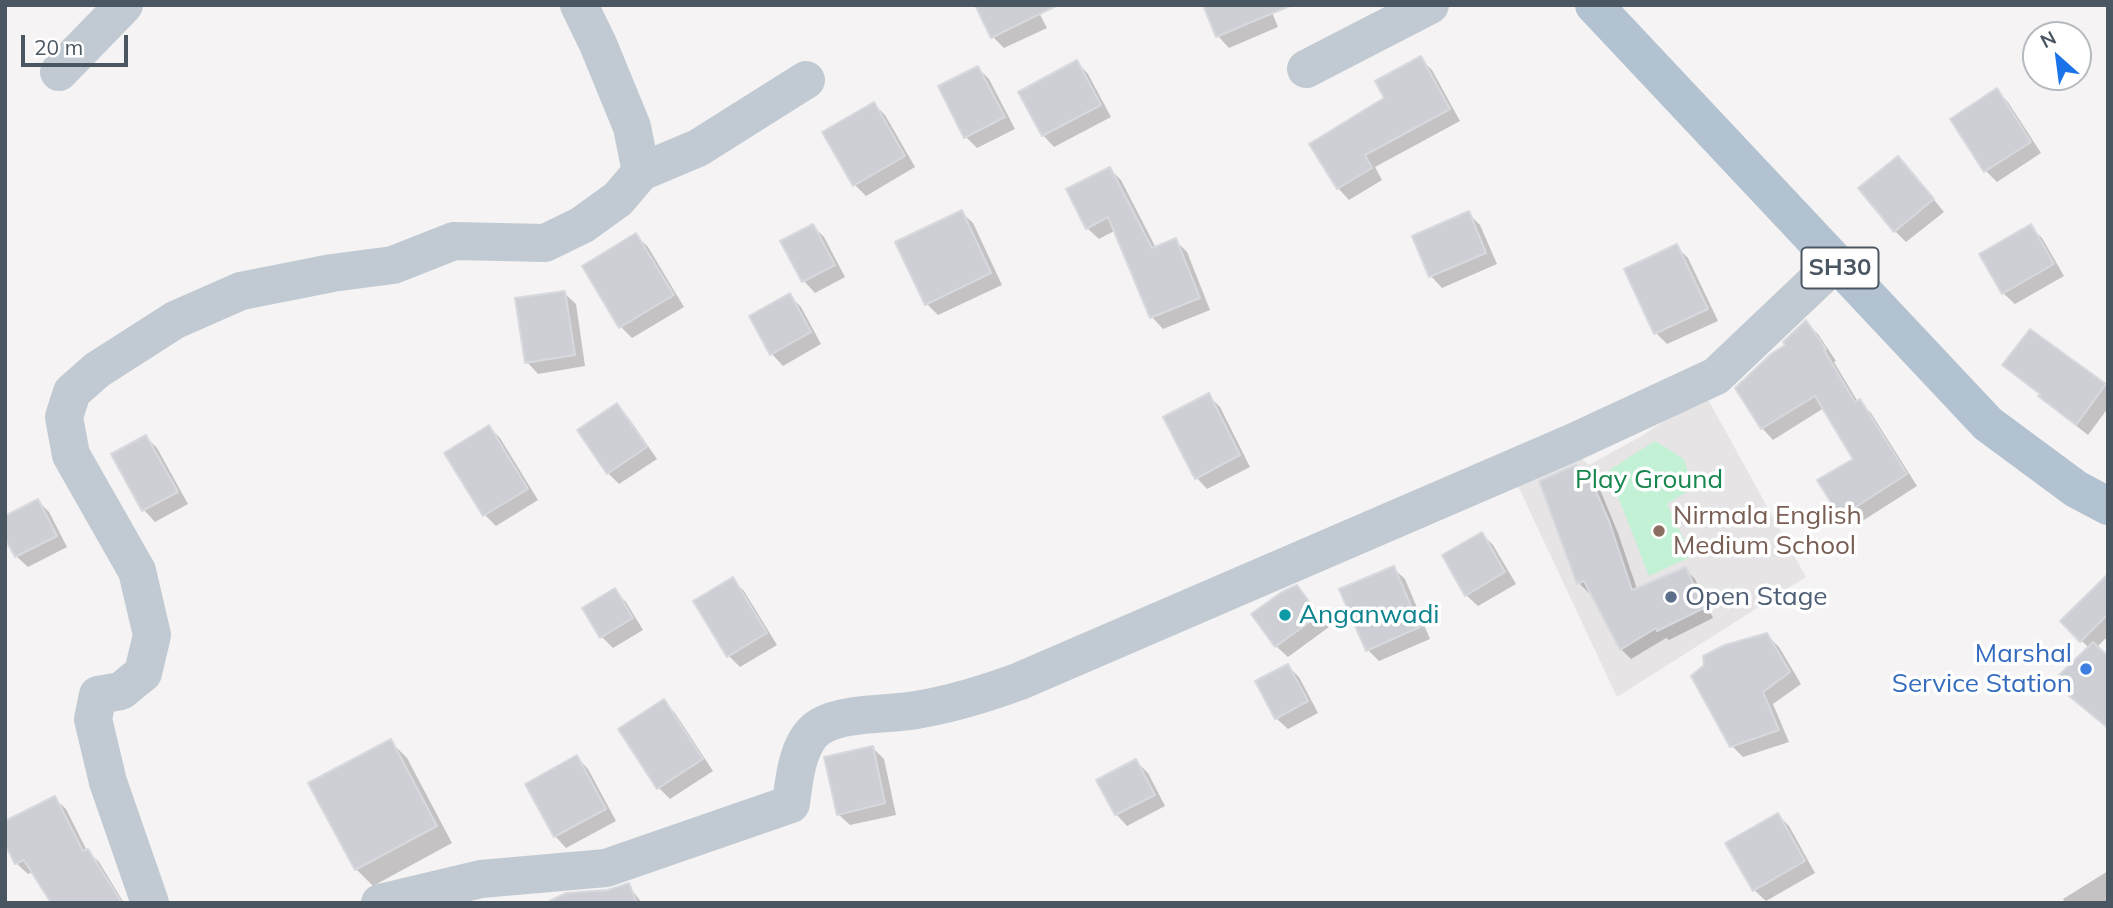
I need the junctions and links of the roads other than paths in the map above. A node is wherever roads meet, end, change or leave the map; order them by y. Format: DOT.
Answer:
graph roads {
  1 [pos="124,5"];
  2 [pos="579,5"];
  3 [pos="1430,5"];
  4 [pos="1594,5"];
  5 [pos="1306,69"];
  6 [pos="59,72"];
  7 [pos="806,80"];
  8 [pos="640,172"];
  9 [pos="1836,263"];
  10 [pos="2108,506"];
  11 [pos="150,903"];
  12 [pos="380,903"];
  1 -- 6 [label="street"];
  2 -- 8 [label="street"];
  3 -- 5 [label="street"];
  4 -- 9 [label="main road, SH30"];
  7 -- 8 [label="street"];
  8 -- 11 [label="street"];
  9 -- 10 [label="main road, SH30"];
  9 -- 12 [label="street"];
}
